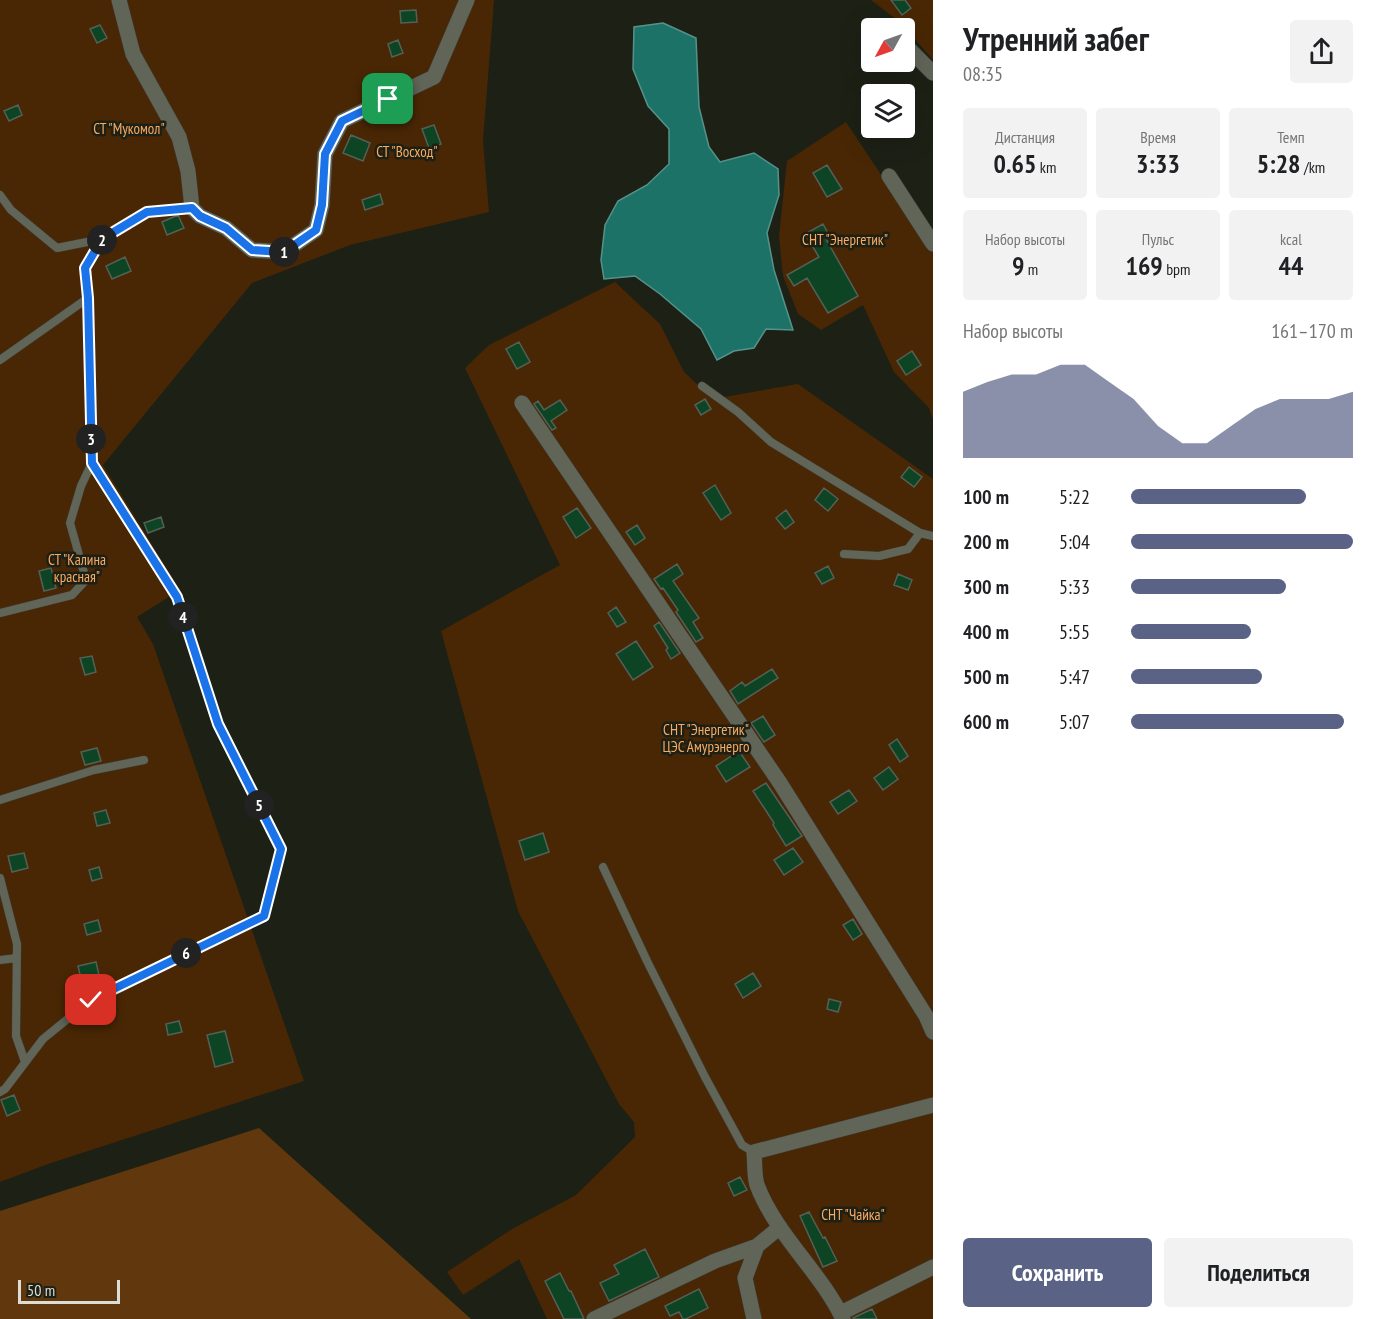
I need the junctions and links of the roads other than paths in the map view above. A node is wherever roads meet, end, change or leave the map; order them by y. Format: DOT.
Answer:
graph roads {
  1 [pos="119,0"];
  2 [pos="467,0"];
  3 [pos="915,54"];
  4 [pos="933,73"];
  5 [pos="889,176"];
  6 [pos="0,195"];
  7 [pos="192,208"];
  8 [pos="102,239"];
  9 [pos="933,244"];
  10 [pos="88,298"];
  11 [pos="0,360"];
  12 [pos="702,386"];
  13 [pos="522,403"];
  14 [pos="92,463"];
  15 [pos="920,533"];
  16 [pos="933,536"];
  17 [pos="844,554"];
  18 [pos="0,613"];
  19 [pos="144,760"];
  20 [pos="0,800"];
  21 [pos="603,867"];
  22 [pos="0,878"];
  23 [pos="17,958"];
  24 [pos="0,960"];
  25 [pos="933,1032"];
  26 [pos="25,1062"];
  27 [pos="0,1092"];
  28 [pos="933,1105"];
  29 [pos="754,1152"];
  30 [pos="780,1227"];
  31 [pos="757,1246"];
  32 [pos="933,1266"];
  33 [pos="842,1316"];
  34 [pos="594,1319"];
  35 [pos="754,1319"];
  1 -- 7 [label="street"];
  2 -- 7 [label="street"];
  3 -- 4 [label="street"];
  5 -- 9 [label="street"];
  6 -- 8 [label="lane"];
  7 -- 8 [label="lane"];
  8 -- 10 [label="lane"];
  10 -- 11 [label="lane"];
  10 -- 14 [label="lane"];
  12 -- 15 [label="lane"];
  13 -- 25 [label="street"];
  14 -- 18 [label="lane"];
  14 -- 26 [label="lane"];
  15 -- 16 [label="lane"];
  15 -- 17 [label="lane"];
  19 -- 20 [label="lane"];
  21 -- 29 [label="lane"];
  22 -- 23 [label="lane"];
  23 -- 24 [label="lane"];
  23 -- 26 [label="lane"];
  26 -- 27 [label="lane"];
  28 -- 29 [label="street"];
  29 -- 30 [label="street"];
  30 -- 31 [label="street"];
  30 -- 33 [label="street"];
  31 -- 34 [label="street"];
  31 -- 35 [label="street"];
  32 -- 33 [label="street"];
}
